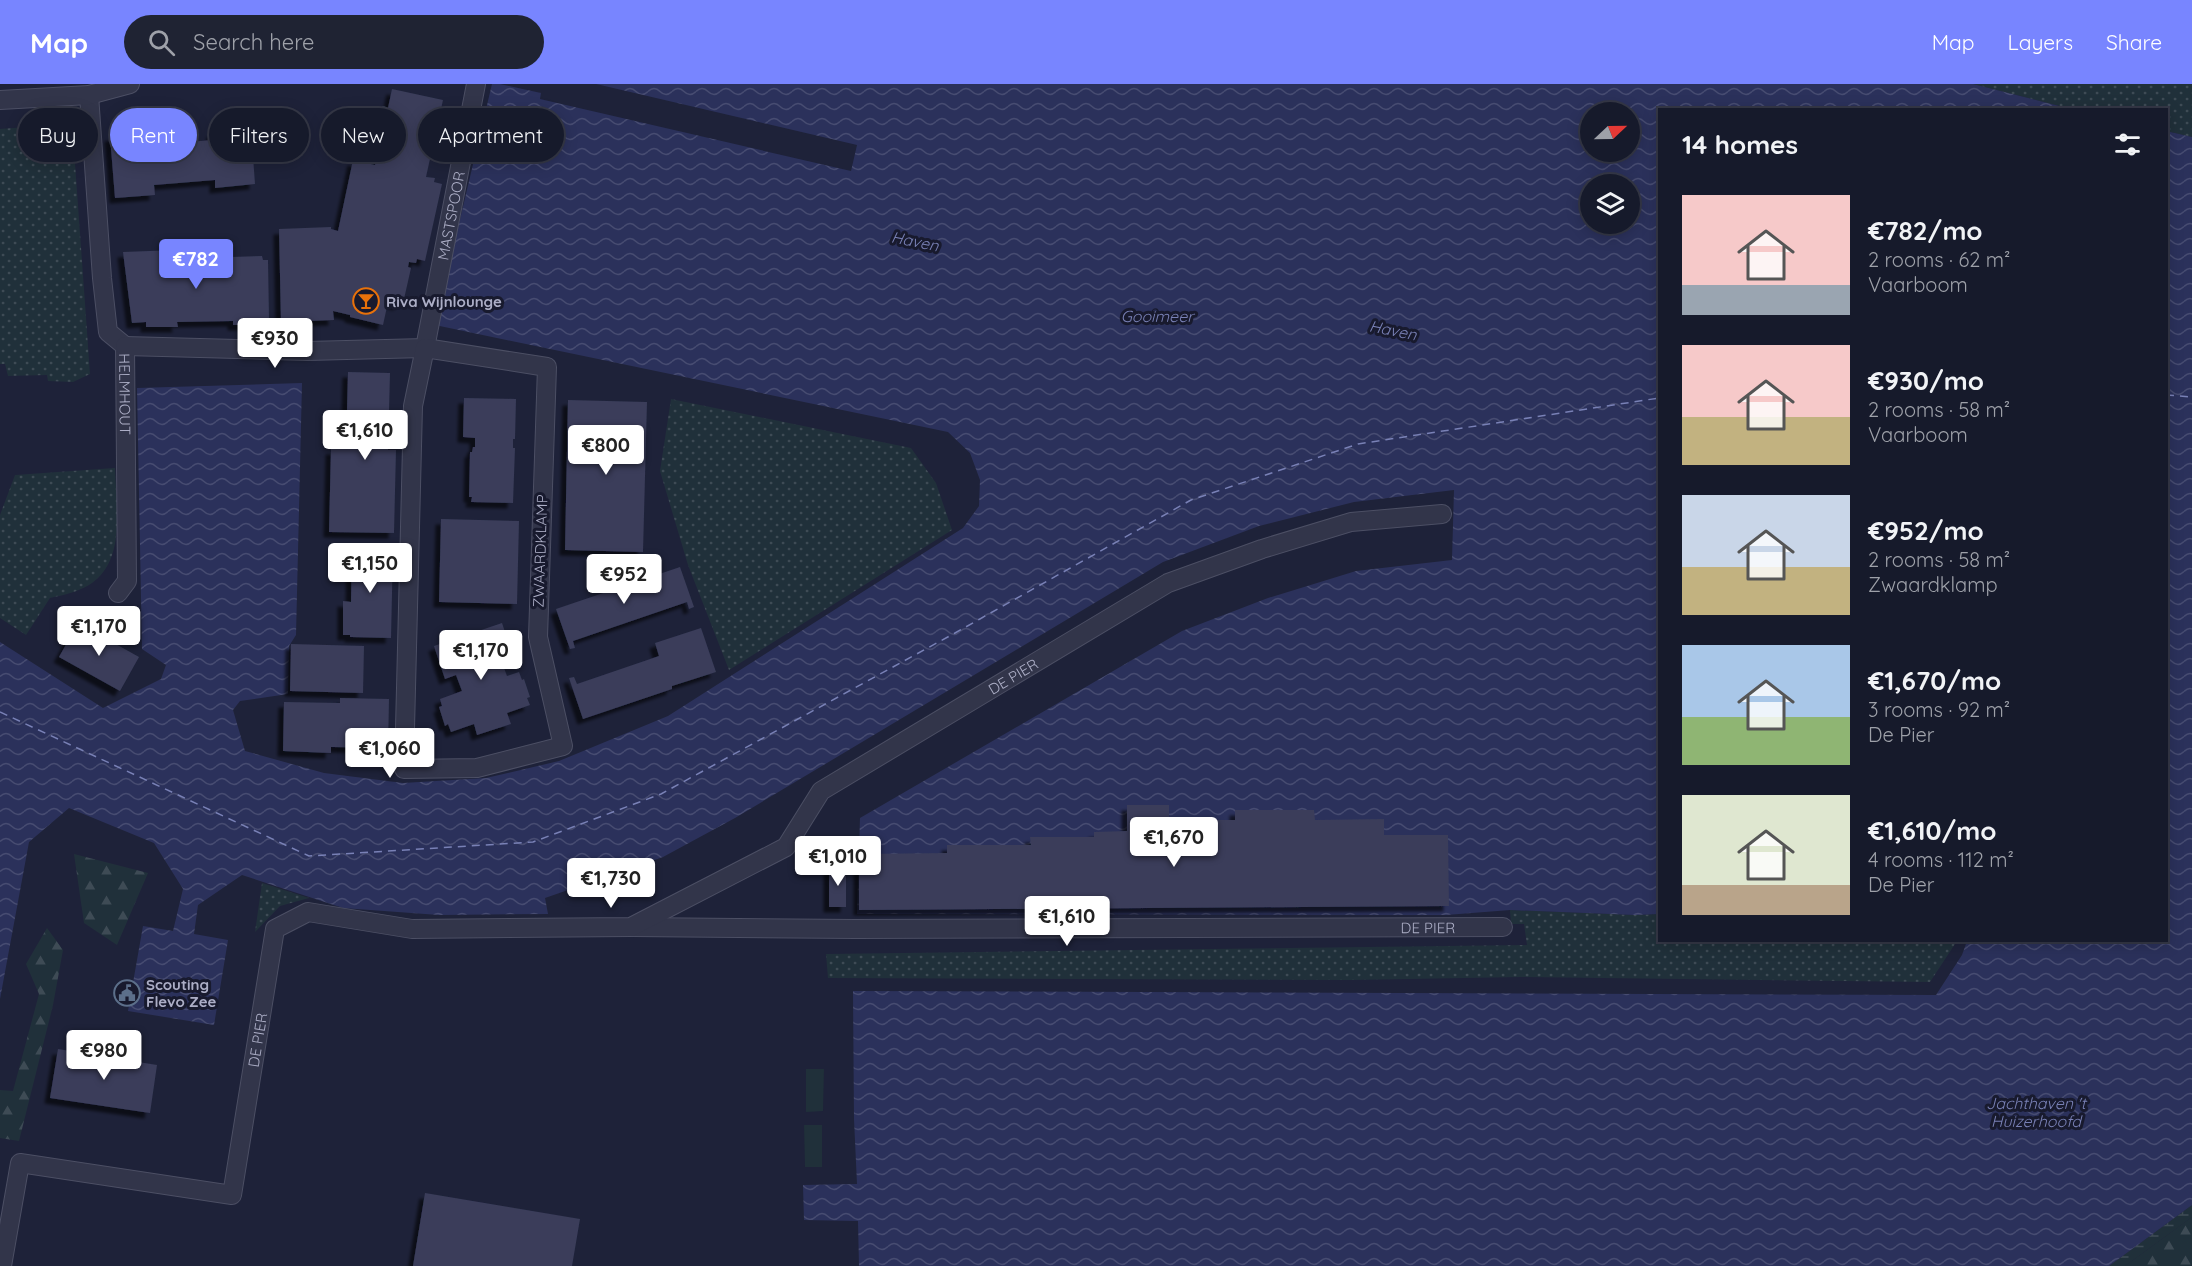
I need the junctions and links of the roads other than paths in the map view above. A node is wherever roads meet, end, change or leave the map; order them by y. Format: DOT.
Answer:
graph roads {
  1 [pos="130,84"];
  2 [pos="476,84"];
  3 [pos="89,95"];
  4 [pos="0,100"];
  5 [pos="125,346"];
  6 [pos="425,348"];
  7 [pos="1442,514"];
  8 [pos="118,592"];
  9 [pos="631,927"];
  10 [pos="1503,927"];
  11 [pos="2,1266"];
  1 -- 3 [label="street"];
  2 -- 6 [label="street, MASTSPOOR"];
  3 -- 4 [label="street"];
  3 -- 5 [label="street, HELMHOUT"];
  5 -- 6 [label="street"];
  5 -- 8 [label="street, HELMHOUT"];
  6 -- 6 [label="street, ZWAARDKLAMP"];
  7 -- 9 [label="street, DE PIER"];
  9 -- 10 [label="street, DE PIER"];
  9 -- 11 [label="street, DE PIER"];
}
